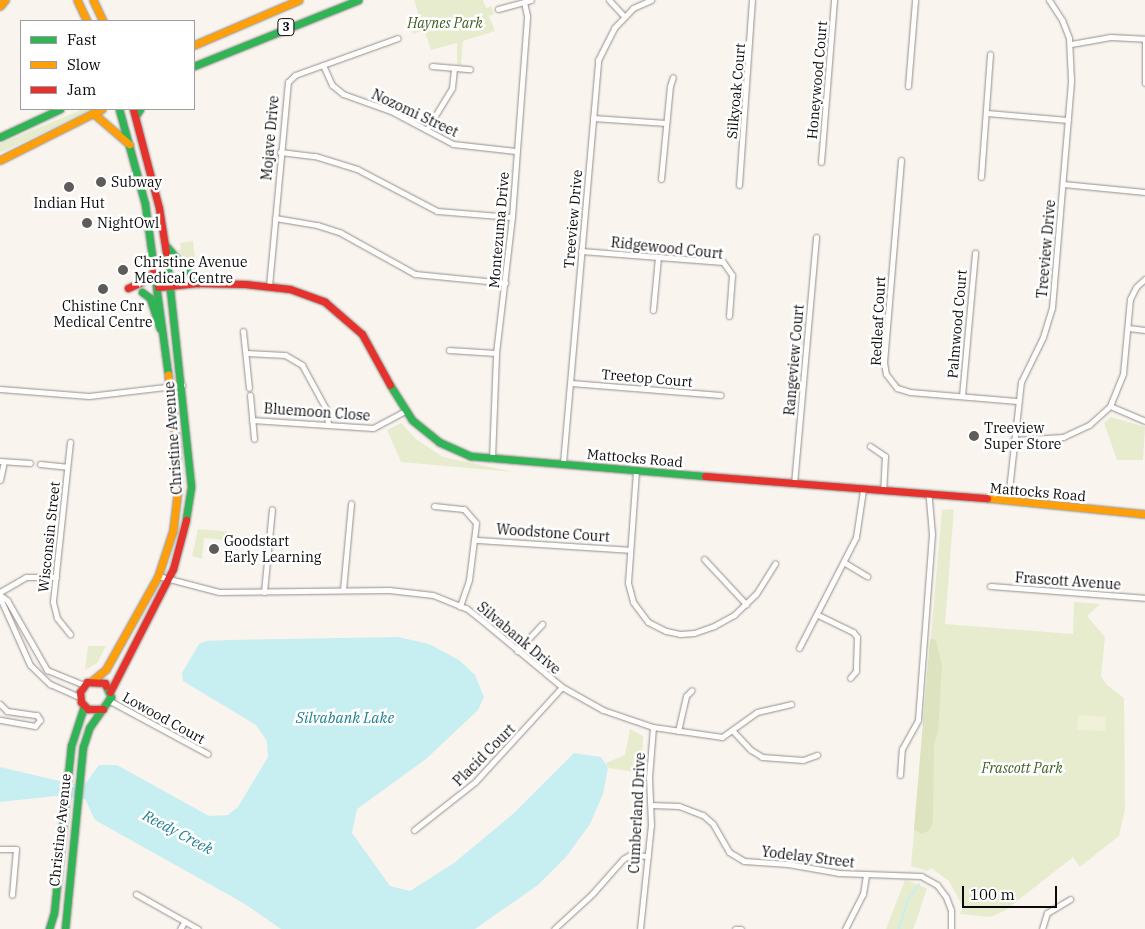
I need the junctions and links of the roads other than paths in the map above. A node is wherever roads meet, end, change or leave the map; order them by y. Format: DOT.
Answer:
graph roads {
  1 [pos="6,0"];
  2 [pos="77,0"];
  3 [pos="93,0"];
  4 [pos="299,0"];
  5 [pos="358,0"];
  6 [pos="531,0"];
  7 [pos="609,0"];
  8 [pos="651,0"];
  9 [pos="752,0"];
  10 [pos="834,0"];
  11 [pos="915,0"];
  12 [pos="1049,0"];
  13 [pos="524,2"];
  14 [pos="0,6"];
  15 [pos="498,9"];
  16 [pos="624,16"];
  17 [pos="86,20"];
  18 [pos="103,20"];
  19 [pos="398,38"];
  20 [pos="1145,38"];
  21 [pos="1071,44"];
  22 [pos="195,45"];
  23 [pos="990,54"];
  24 [pos="323,65"];
  25 [pos="195,66"];
  26 [pos="432,66"];
  27 [pos="454,68"];
  28 [pos="470,69"];
  29 [pos="673,77"];
  30 [pos="1145,83"];
  31 [pos="908,86"];
  32 [pos="58,110"];
  33 [pos="100,110"];
  34 [pos="119,110"];
  35 [pos="134,112"];
  36 [pos="93,113"];
  37 [pos="986,113"];
  38 [pos="593,118"];
  39 [pos="1068,120"];
  40 [pos="666,123"];
  41 [pos="427,129"];
  42 [pos="0,137"];
  43 [pos="130,144"];
  44 [pos="516,151"];
  45 [pos="280,152"];
  46 [pos="0,160"];
  47 [pos="901,160"];
  48 [pos="821,162"];
  49 [pos="981,177"];
  50 [pos="662,179"];
  51 [pos="1062,184"];
  52 [pos="739,185"];
  53 [pos="1145,192"];
  54 [pos="512,217"];
  55 [pos="275,218"];
  56 [pos="816,237"];
  57 [pos="165,244"];
  58 [pos="581,251"];
  59 [pos="975,253"];
  60 [pos="658,257"];
  61 [pos="156,269"];
  62 [pos="1145,279"];
  63 [pos="198,283"];
  64 [pos="506,283"];
  65 [pos="172,286"];
  66 [pos="269,286"];
  67 [pos="158,287"];
  68 [pos="128,288"];
  69 [pos="142,292"];
  70 [pos="654,310"];
  71 [pos="729,316"];
  72 [pos="1128,328"];
  73 [pos="1145,330"];
  74 [pos="243,331"];
  75 [pos="165,345"];
  76 [pos="449,350"];
  77 [pos="246,353"];
  78 [pos="496,353"];
  79 [pos="571,383"];
  80 [pos="182,385"];
  81 [pos="171,387"];
  82 [pos="249,388"];
  83 [pos="0,389"];
  84 [pos="250,395"];
  85 [pos="721,395"];
  86 [pos="962,396"];
  87 [pos="1017,401"];
  88 [pos="1110,406"];
  89 [pos="405,411"];
  90 [pos="252,420"];
  91 [pos="1145,421"];
  92 [pos="328,424"];
  93 [pos="254,440"];
  94 [pos="1013,440"];
  95 [pos="70,442"];
  96 [pos="870,446"];
  97 [pos="190,453"];
  98 [pos="178,454"];
  99 [pos="492,459"];
  100 [pos="2,461"];
  101 [pos="30,463"];
  102 [pos="563,463"];
  103 [pos="40,464"];
  104 [pos="67,467"];
  105 [pos="636,471"];
  106 [pos="0,480"];
  107 [pos="794,484"];
  108 [pos="863,490"];
  109 [pos="883,492"];
  110 [pos="929,496"];
  111 [pos="1008,500"];
  112 [pos="351,504"];
  113 [pos="434,506"];
  114 [pos="272,509"];
  115 [pos="1145,514"];
  116 [pos="476,540"];
  117 [pos="630,550"];
  118 [pos="704,559"];
  119 [pos="845,563"];
  120 [pos="775,564"];
  121 [pos="158,576"];
  122 [pos="867,576"];
  123 [pos="56,577"];
  124 [pos="169,580"];
  125 [pos="990,586"];
  126 [pos="343,590"];
  127 [pos="264,592"];
  128 [pos="0,595"];
  129 [pos="1145,598"];
  130 [pos="746,604"];
  131 [pos="460,606"];
  132 [pos="818,615"];
  133 [pos="542,624"];
  134 [pos="70,634"];
  135 [pos="799,648"];
  136 [pos="518,652"];
  137 [pos="850,678"];
  138 [pos="93,680"];
  139 [pos="84,685"];
  140 [pos="562,687"];
  141 [pos="692,690"];
  142 [pos="110,692"];
  143 [pos="80,697"];
  144 [pos="110,701"];
  145 [pos="0,704"];
  146 [pos="791,704"];
  147 [pos="84,706"];
  148 [pos="103,709"];
  149 [pos="0,720"];
  150 [pos="653,727"];
  151 [pos="733,731"];
  152 [pos="678,732"];
  153 [pos="208,754"];
  154 [pos="816,756"];
  155 [pos="900,775"];
  156 [pos="651,805"];
  157 [pos="414,830"];
  158 [pos="0,849"];
  159 [pos="648,856"];
  160 [pos="866,875"];
  161 [pos="12,894"];
  162 [pos="136,894"];
  163 [pos="1070,899"];
  164 [pos="185,922"];
  165 [pos="49,929"];
  166 [pos="65,929"];
  167 [pos="180,929"];
  168 [pos="198,929"];
  169 [pos="554,929"];
  170 [pos="640,929"];
  171 [pos="734,929"];
  172 [pos="741,929"];
  173 [pos="846,929"];
  174 [pos="952,929"];
  175 [pos="1042,929"];
  1 -- 14 [label="main road"];
  2 -- 17 [label="main road"];
  3 -- 18 [label="main road"];
  4 -- 22 [label="main road, 3"];
  5 -- 25 [label="main road, 3"];
  6 -- 13 [label="street"];
  7 -- 16 [label="street"];
  8 -- 16 [label="street, Treeview Drive"];
  9 -- 52 [label="street, Silkyoak Court"];
  10 -- 48 [label="street, Honeywood Court"];
  11 -- 31 [label="street"];
  12 -- 21 [label="street, Treeview Drive"];
  13 -- 15 [label="street"];
  13 -- 44 [label="street, Montezuma Drive"];
  16 -- 38 [label="street, Treeview Drive"];
  19 -- 24 [label="street, Mojave Drive"];
  20 -- 21 [label="street"];
  20 -- 30 [label="street"];
  21 -- 39 [label="street, Treeview Drive"];
  23 -- 37 [label="street"];
  24 -- 41 [label="street, Nozomi Street"];
  24 -- 45 [label="street, Mojave Drive"];
  26 -- 27 [label="street"];
  27 -- 28 [label="street"];
  27 -- 41 [label="street"];
  29 -- 40 [label="street"];
  32 -- 42 [label="main road"];
  33 -- 36 [label="main road"];
  34 -- 43 [label="main road, Christine Avenue"];
  35 -- 57 [label="main road, Christine Avenue"];
  36 -- 43 [label="main road"];
  36 -- 46 [label="main road"];
  37 -- 39 [label="street"];
  37 -- 49 [label="street"];
  38 -- 40 [label="street"];
  38 -- 58 [label="street, Treeview Drive"];
  39 -- 51 [label="street, Treeview Drive"];
  40 -- 50 [label="street"];
  41 -- 44 [label="street, Nozomi Street"];
  43 -- 61 [label="main road, Christine Avenue"];
  44 -- 54 [label="street, Montezuma Drive"];
  45 -- 54 [label="street"];
  45 -- 55 [label="street, Mojave Drive"];
  47 -- 86 [label="street, Redleaf Court"];
  51 -- 53 [label="street"];
  51 -- 87 [label="street, Treeview Drive"];
  54 -- 64 [label="street, Montezuma Drive"];
  55 -- 64 [label="street"];
  55 -- 66 [label="street, Mojave Drive"];
  56 -- 107 [label="street, Rangeview Court"];
  57 -- 63 [label="main road"];
  57 -- 65 [label="main road, Christine Avenue"];
  58 -- 60 [label="street, Ridgewood Court"];
  58 -- 79 [label="street, Treeview Drive"];
  59 -- 86 [label="street, Palmwood Court"];
  60 -- 70 [label="street"];
  60 -- 71 [label="street, Ridgewood Court"];
  61 -- 67 [label="main road, Christine Avenue"];
  61 -- 68 [label="main road"];
  62 -- 72 [label="street"];
  63 -- 65 [label="main road"];
  63 -- 66 [label="main road, Mattocks Road"];
  64 -- 78 [label="street, Montezuma Drive"];
  65 -- 67 [label="main road"];
  65 -- 80 [label="main road, Christine Avenue"];
  66 -- 89 [label="main road, Mattocks Road"];
  67 -- 75 [label="main road, Christine Avenue"];
  69 -- 75 [label="main road"];
  72 -- 73 [label="street"];
  72 -- 88 [label="street"];
  74 -- 77 [label="street"];
  75 -- 81 [label="main road, Christine Avenue"];
  76 -- 78 [label="street"];
  77 -- 82 [label="street"];
  77 -- 92 [label="street"];
  78 -- 99 [label="street, Montezuma Drive"];
  79 -- 85 [label="street, Treetop Court"];
  79 -- 102 [label="street, Treeview Drive"];
  80 -- 81 [label="street"];
  80 -- 97 [label="main road, Christine Avenue"];
  81 -- 83 [label="street"];
  81 -- 98 [label="main road, Christine Avenue"];
  84 -- 90 [label="street, Bluemoon Close"];
  86 -- 87 [label="street, Redleaf Court"];
  87 -- 94 [label="street, Treeview Drive"];
  88 -- 91 [label="street"];
  88 -- 94 [label="street"];
  89 -- 92 [label="street, Bluemoon Close"];
  89 -- 99 [label="main road, Mattocks Road"];
  90 -- 92 [label="street, Bluemoon Close"];
  90 -- 93 [label="street, Bluemoon Close"];
  94 -- 111 [label="street, Treeview Drive"];
  95 -- 104 [label="street, Wisconsin Street"];
  96 -- 109 [label="street"];
  97 -- 98 [label="main road"];
  97 -- 124 [label="main road, Christine Avenue"];
  98 -- 121 [label="main road, Christine Avenue"];
  99 -- 102 [label="main road, Mattocks Road"];
  100 -- 101 [label="street"];
  100 -- 106 [label="street"];
  102 -- 105 [label="main road, Mattocks Road"];
  103 -- 104 [label="street, Wisconsin Street"];
  104 -- 123 [label="street, Wisconsin Street"];
  105 -- 107 [label="main road, Mattocks Road"];
  105 -- 117 [label="street"];
  107 -- 108 [label="main road, Mattocks Road"];
  108 -- 109 [label="main road, Mattocks Road"];
  108 -- 119 [label="street"];
  109 -- 110 [label="main road, Mattocks Road"];
  110 -- 111 [label="main road, Mattocks Road"];
  110 -- 155 [label="street"];
  111 -- 115 [label="main road, Mattocks Road"];
  112 -- 126 [label="street"];
  113 -- 116 [label="street"];
  114 -- 127 [label="street"];
  116 -- 117 [label="street, Woodstone Court"];
  116 -- 131 [label="street"];
  117 -- 130 [label="street"];
  118 -- 130 [label="street"];
  119 -- 122 [label="street"];
  119 -- 132 [label="street"];
  120 -- 130 [label="street"];
  121 -- 124 [label="street, Silvabank Drive"];
  121 -- 138 [label="main road, Christine Avenue"];
  123 -- 128 [label="street"];
  123 -- 134 [label="street, Wisconsin Street"];
  124 -- 127 [label="street, Silvabank Drive"];
  124 -- 142 [label="main road, Christine Avenue"];
  125 -- 129 [label="street, Frascott Avenue"];
  126 -- 127 [label="street, Silvabank Drive"];
  126 -- 131 [label="street, Silvabank Drive"];
  128 -- 139 [label="street"];
  128 -- 143 [label="street"];
  131 -- 136 [label="street, Silvabank Drive"];
  132 -- 135 [label="street"];
  132 -- 137 [label="street"];
  133 -- 136 [label="street"];
  136 -- 140 [label="street, Silvabank Drive"];
  138 -- 139 [label="main road"];
  138 -- 142 [label="main road"];
  139 -- 143 [label="main road"];
  140 -- 150 [label="street, Silvabank Drive"];
  140 -- 157 [label="street, Placid Court"];
  141 -- 152 [label="street"];
  142 -- 144 [label="main road"];
  143 -- 147 [label="main road"];
  144 -- 148 [label="main road"];
  144 -- 153 [label="street, Lowood Court"];
  145 -- 149 [label="street"];
  146 -- 151 [label="street, Silvabank Drive"];
  147 -- 148 [label="main road"];
  147 -- 165 [label="main road, Christine Avenue"];
  148 -- 166 [label="main road, Christine Avenue"];
  150 -- 152 [label="street, Silvabank Drive"];
  150 -- 156 [label="street, Cumberland Drive"];
  151 -- 152 [label="street, Silvabank Drive"];
  151 -- 154 [label="street"];
  156 -- 159 [label="street, Cumberland Drive"];
  156 -- 160 [label="street, Yodelay Street"];
  158 -- 161 [label="street"];
  159 -- 169 [label="street"];
  159 -- 170 [label="street, Cumberland Drive"];
  160 -- 173 [label="street"];
  160 -- 174 [label="street, Yodelay Street"];
  162 -- 164 [label="street"];
  163 -- 175 [label="street"];
  164 -- 167 [label="street"];
  164 -- 168 [label="street"];
  171 -- 172 [label="street"];
}
